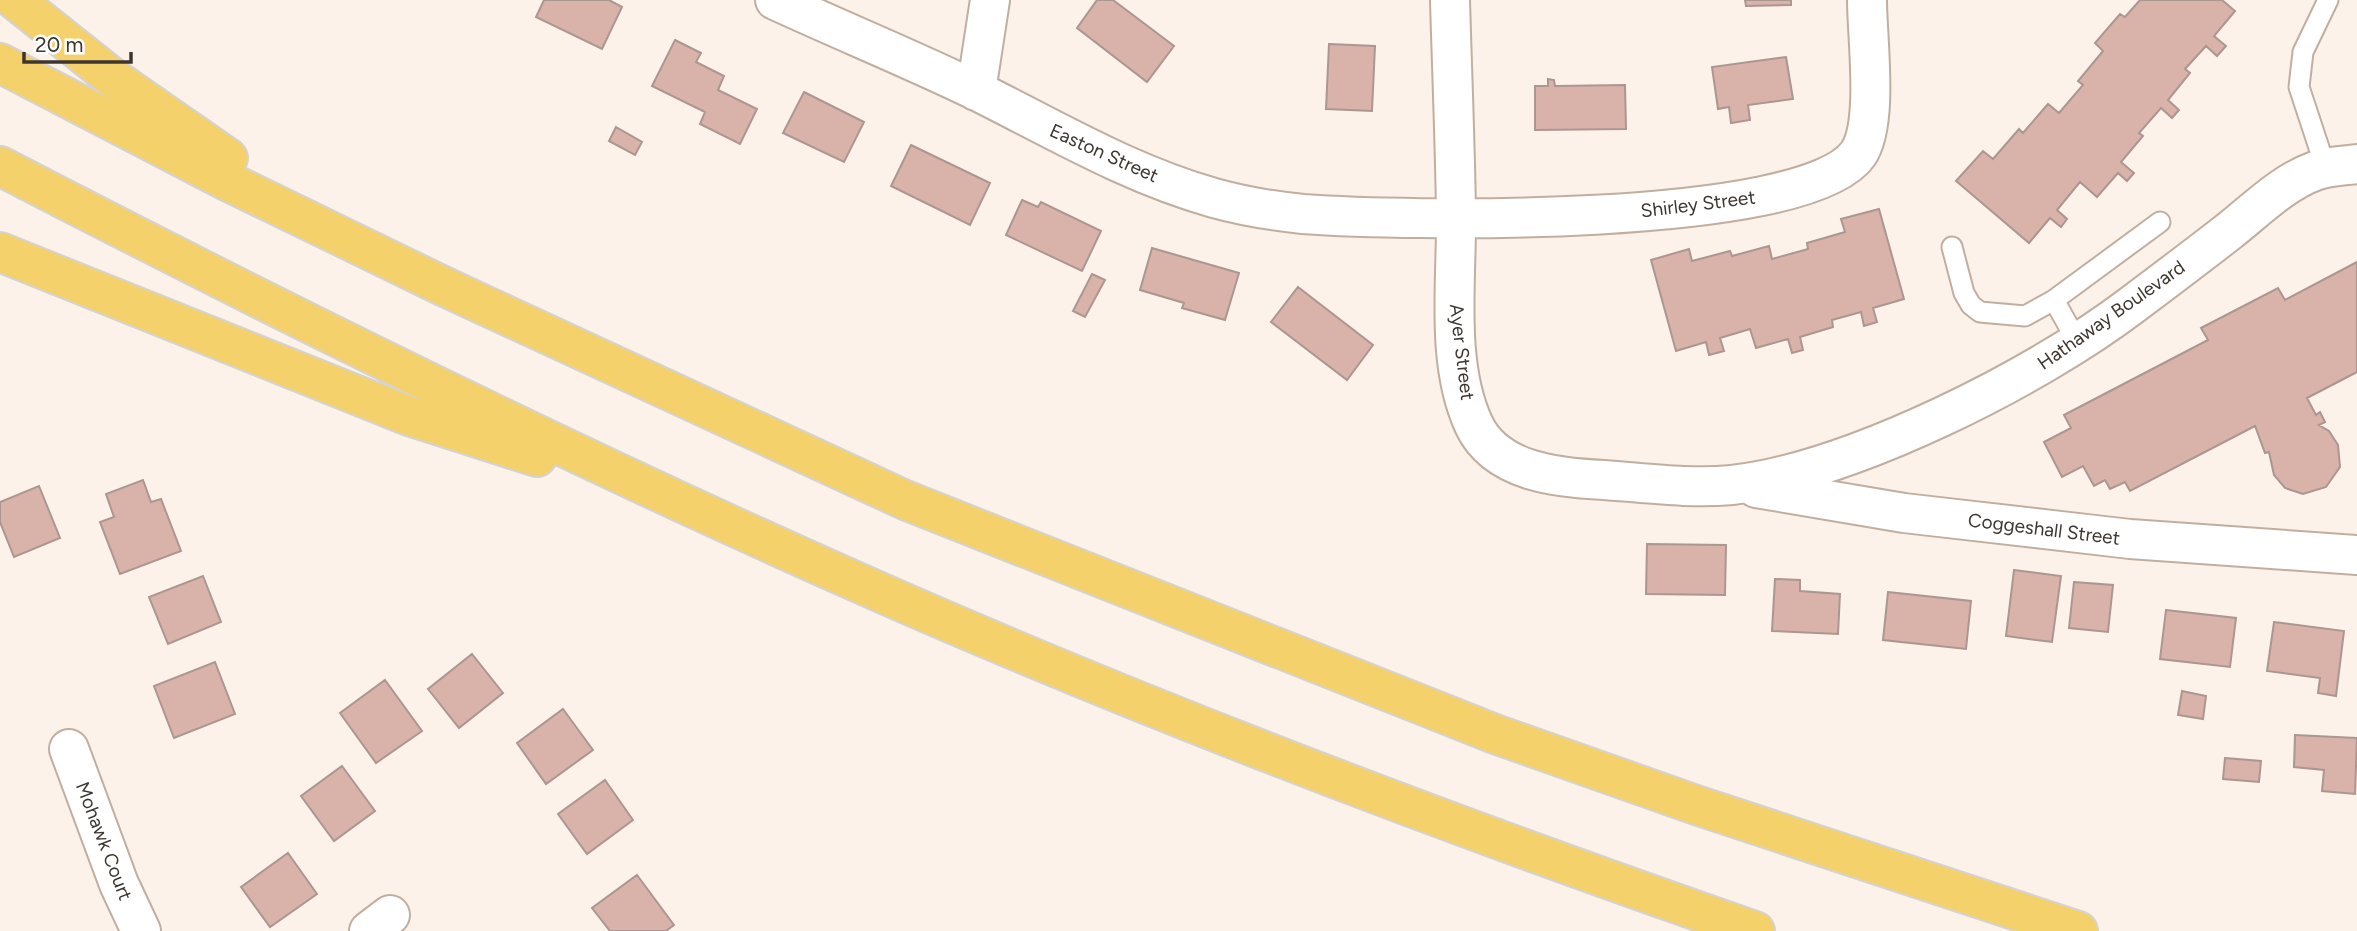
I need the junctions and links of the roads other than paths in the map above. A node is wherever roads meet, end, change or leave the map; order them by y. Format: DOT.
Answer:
graph roads {
  1 [pos="15,0"];
  2 [pos="775,0"];
  3 [pos="990,0"];
  4 [pos="1450,0"];
  5 [pos="1867,0"];
  6 [pos="2328,0"];
  7 [pos="0,63"];
  8 [pos="976,91"];
  9 [pos="0,166"];
  10 [pos="2342,166"];
  11 [pos="1456,216"];
  12 [pos="2160,222"];
  13 [pos="1952,247"];
  14 [pos="0,252"];
  15 [pos="443,286"];
  16 [pos="2054,300"];
  17 [pos="2078,343"];
  18 [pos="1733,485"];
  19 [pos="659,492"];
  20 [pos="2357,555"];
  21 [pos="69,749"];
  22 [pos="141,931"];
  23 [pos="1755,931"];
  24 [pos="2078,931"];
  1 -- 15 [label="highway"];
  2 -- 8 [label="street, Easton Street"];
  3 -- 8 [label="street"];
  4 -- 11 [label="street, Ayer Street"];
  5 -- 11 [label="street, Shirley Street"];
  6 -- 10 [label="lane"];
  7 -- 15 [label="highway"];
  8 -- 11 [label="street, Easton Street"];
  9 -- 19 [label="highway"];
  10 -- 17 [label="street, Hathaway Boulevard"];
  11 -- 18 [label="street, Ayer Street"];
  12 -- 16 [label="lane"];
  13 -- 16 [label="lane"];
  14 -- 19 [label="highway"];
  15 -- 24 [label="highway"];
  16 -- 17 [label="lane"];
  17 -- 18 [label="street, Hathaway Boulevard"];
  18 -- 20 [label="street, Coggeshall Street"];
  19 -- 23 [label="highway"];
  21 -- 22 [label="street, Mohawk Court"];
}
